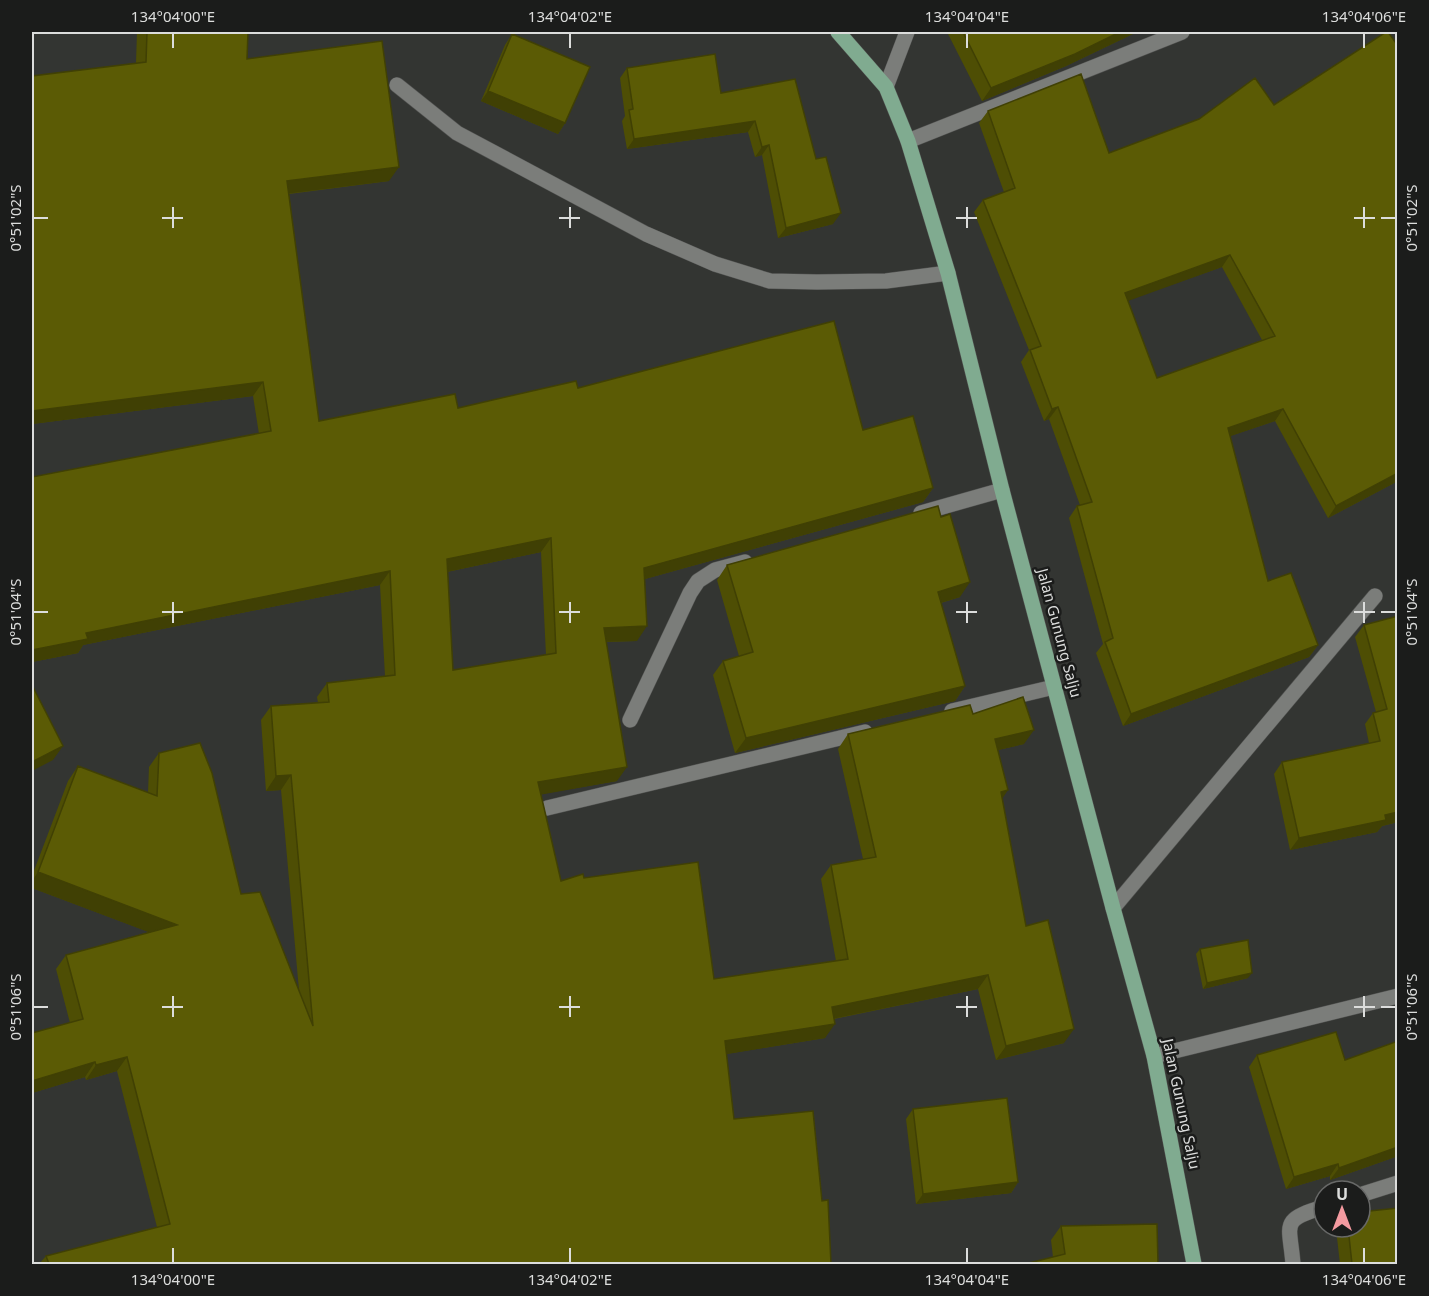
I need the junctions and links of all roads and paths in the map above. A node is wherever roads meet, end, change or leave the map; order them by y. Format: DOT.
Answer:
graph roads {
  1 [pos="838,32"];
  2 [pos="907,32"];
  3 [pos="1182,32"];
  4 [pos="397,85"];
  5 [pos="886,87"];
  6 [pos="908,141"];
  7 [pos="948,273"];
  8 [pos="1002,490"];
  9 [pos="912,515"];
  10 [pos="758,558"];
  11 [pos="1375,596"];
  12 [pos="1054,687"];
  13 [pos="939,714"];
  14 [pos="630,720"];
  15 [pos="881,728"];
  16 [pos="547,808"];
  17 [pos="1113,908"];
  18 [pos="1398,996"];
  19 [pos="1154,1056"];
  20 [pos="1398,1183"];
  21 [pos="1372,1191"];
  22 [pos="1312,1210"];
  23 [pos="1194,1264"];
  24 [pos="1293,1264"];
  1 -- 5 [label="main road, Jalan Gunung Salju"];
  2 -- 5 [label="street"];
  3 -- 6 [label="street"];
  4 -- 7 [label="street"];
  5 -- 6 [label="main road, Jalan Gunung Salju"];
  6 -- 7 [label="main road, Jalan Gunung Salju"];
  7 -- 8 [label="main road, Jalan Gunung Salju"];
  8 -- 9 [label="street"];
  8 -- 12 [label="main road, Jalan Gunung Salju"];
  10 -- 14 [label="street"];
  11 -- 17 [label="street"];
  12 -- 13 [label="street"];
  12 -- 17 [label="main road, Jalan Gunung Salju"];
  15 -- 16 [label="street"];
  17 -- 19 [label="main road, Jalan Gunung Salju"];
  18 -- 19 [label="street"];
  19 -- 23 [label="main road, Jalan Gunung Salju"];
  20 -- 21 [label="street"];
  22 -- 24 [label="street"];
}
